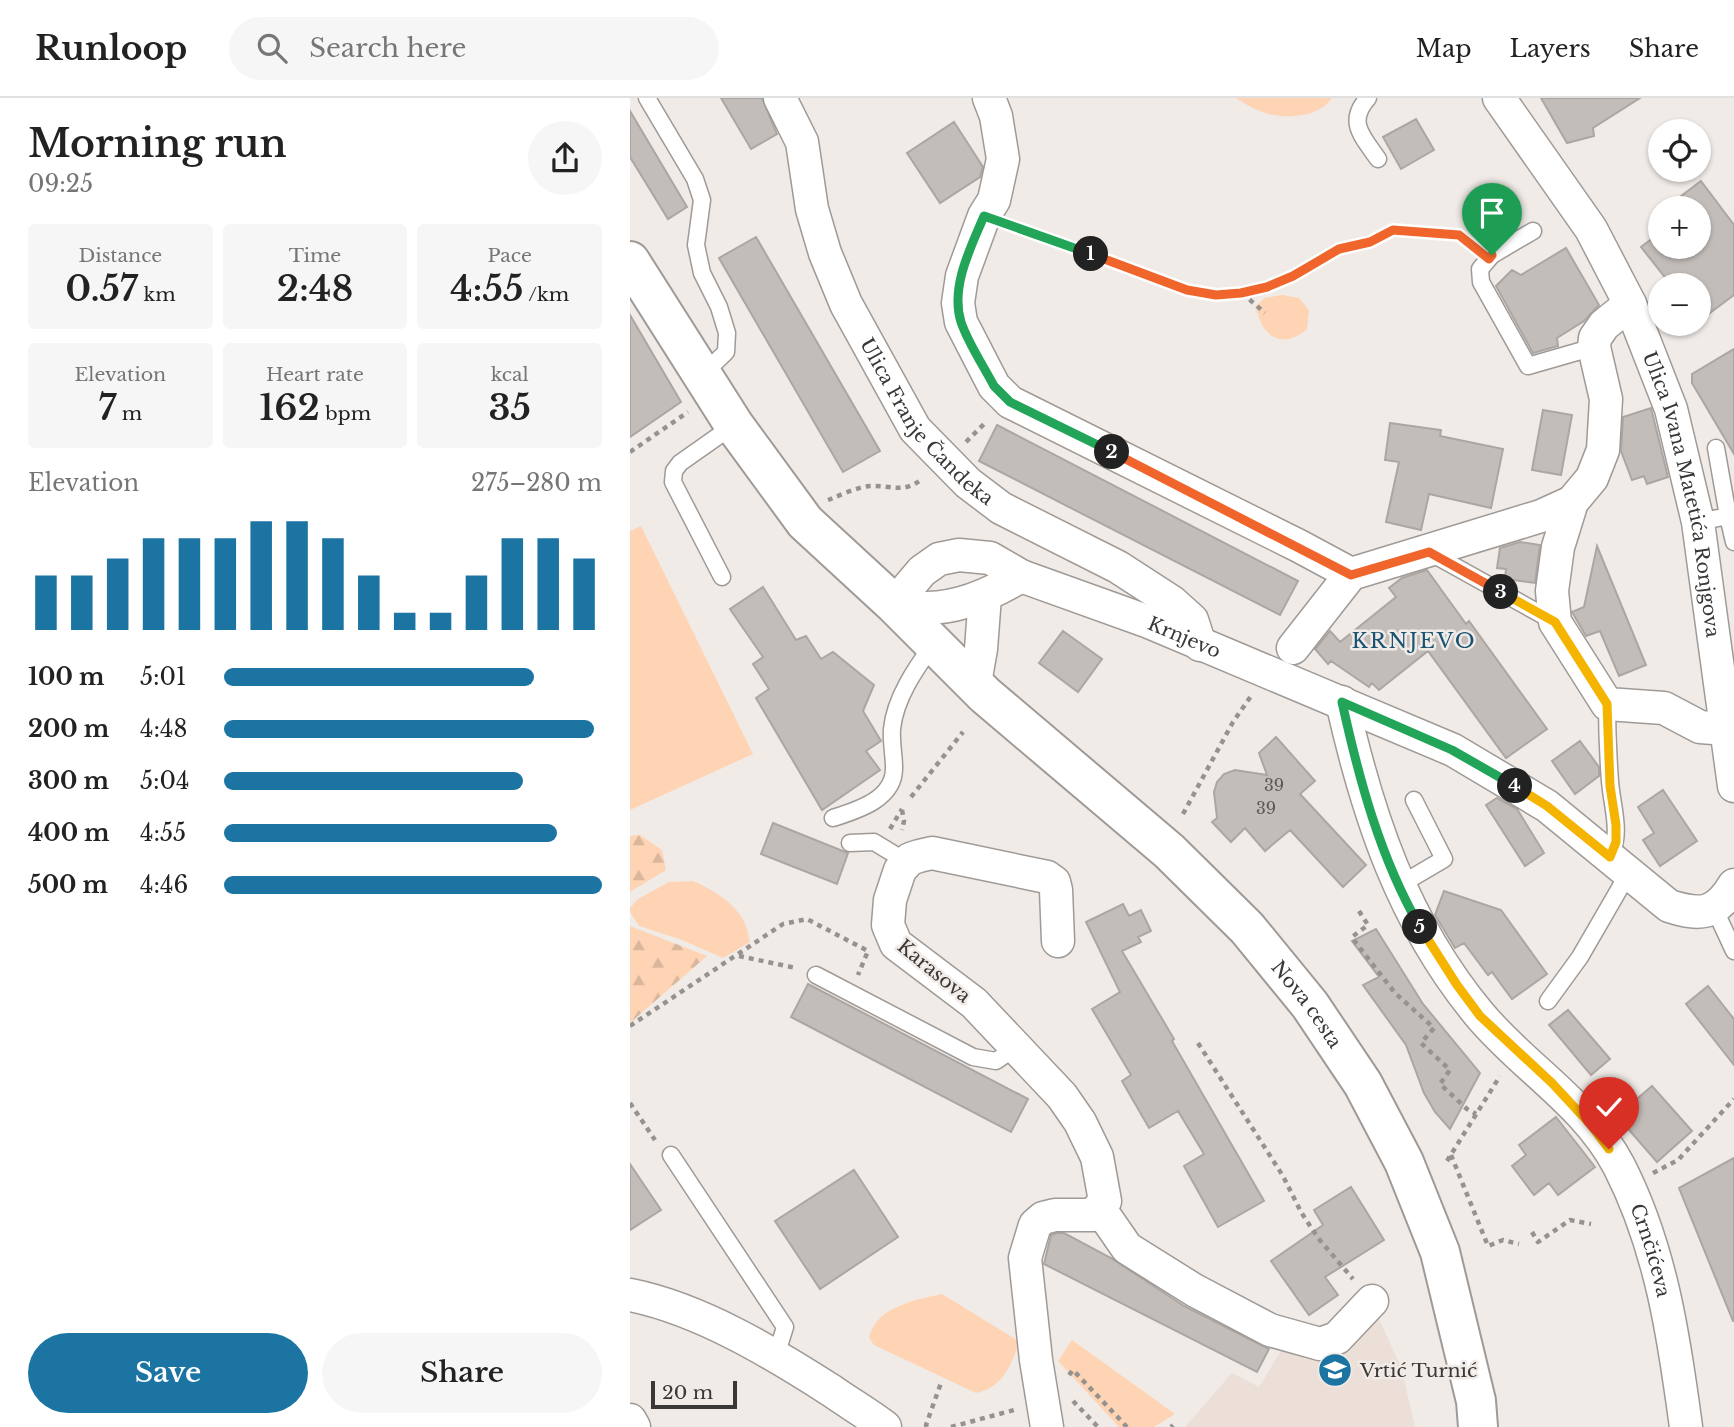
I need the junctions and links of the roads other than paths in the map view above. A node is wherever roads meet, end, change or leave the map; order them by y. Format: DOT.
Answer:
graph roads {
  1 [pos="647,98"];
  2 [pos="780,98"];
  3 [pos="989,98"];
  4 [pos="1368,98"];
  5 [pos="1499,98"];
  6 [pos="1378,159"];
  7 [pos="1533,231"];
  8 [pos="630,261"];
  9 [pos="1630,304"];
  10 [pos="1594,347"];
  11 [pos="696,392"];
  12 [pos="734,425"];
  13 [pos="1716,448"];
  14 [pos="1572,502"];
  15 [pos="1713,519"];
  16 [pos="1734,542"];
  17 [pos="1429,552"];
  18 [pos="1351,575"];
  19 [pos="1021,576"];
  20 [pos="723,578"];
  21 [pos="985,596"];
  22 [pos="894,604"];
  23 [pos="1555,622"];
  24 [pos="934,643"];
  25 [pos="1200,645"];
  26 [pos="1293,648"];
  27 [pos="975,683"];
  28 [pos="1342,702"];
  29 [pos="1607,704"];
  30 [pos="1727,729"];
  31 [pos="1734,786"];
  32 [pos="1414,800"];
  33 [pos="833,818"];
  34 [pos="850,843"];
  35 [pos="907,862"];
  36 [pos="1619,865"];
  37 [pos="1734,885"];
  38 [pos="1398,886"];
  39 [pos="1714,908"];
  40 [pos="1058,941"];
  41 [pos="1734,951"];
  42 [pos="816,975"];
  43 [pos="1548,1001"];
  44 [pos="1016,1047"];
  45 [pos="671,1155"];
  46 [pos="1100,1209"];
  47 [pos="630,1295"];
  48 [pos="1372,1301"];
  49 [pos="776,1356"];
  50 [pos="630,1420"];
  51 [pos="634,1427"];
  52 [pos="885,1427"];
  53 [pos="1047,1427"];
  54 [pos="1478,1427"];
  55 [pos="1686,1427"];
  1 -- 11 [label="lane"];
  2 -- 25 [label="street, Ulica Franje Čandeka"];
  3 -- 18 [label="street"];
  4 -- 6 [label="lane"];
  5 -- 9 [label="street, Ulica Ivana Matetića Ronjgova"];
  7 -- 10 [label="lane"];
  8 -- 11 [label="street"];
  9 -- 10 [label="street"];
  9 -- 15 [label="street, Ulica Ivana Matetića Ronjgova"];
  10 -- 14 [label="street"];
  11 -- 12 [label="street"];
  12 -- 20 [label="lane"];
  12 -- 22 [label="street"];
  13 -- 15 [label="lane"];
  14 -- 17 [label="street"];
  14 -- 23 [label="street"];
  15 -- 16 [label="lane"];
  15 -- 30 [label="street, Ulica Ivana Matetića Ronjgova"];
  17 -- 18 [label="street"];
  17 -- 23 [label="lane"];
  18 -- 26 [label="street"];
  19 -- 21 [label="street"];
  19 -- 22 [label="street, Krnjevo"];
  19 -- 25 [label="street, Krnjevo"];
  21 -- 22 [label="street"];
  21 -- 27 [label="street"];
  22 -- 24 [label="street"];
  23 -- 29 [label="street"];
  24 -- 27 [label="street"];
  24 -- 33 [label="lane"];
  25 -- 28 [label="street, Krnjevo"];
  27 -- 54 [label="street, Nova cesta"];
  28 -- 36 [label="street, Krnjevo"];
  28 -- 38 [label="street, Crnčićeva"];
  29 -- 30 [label="street"];
  29 -- 36 [label="lane"];
  30 -- 31 [label="street, Ulica Ivana Matetića Ronjgova"];
  32 -- 38 [label="lane"];
  34 -- 35 [label="lane"];
  35 -- 40 [label="street"];
  35 -- 44 [label="street, Karasova"];
  36 -- 39 [label="street, Krnjevo"];
  36 -- 43 [label="lane"];
  37 -- 39 [label="street"];
  38 -- 55 [label="street, Crnčićeva"];
  39 -- 41 [label="lane"];
  42 -- 44 [label="lane"];
  44 -- 46 [label="street, Karasova"];
  45 -- 49 [label="lane"];
  46 -- 48 [label="street"];
  46 -- 53 [label="street"];
  47 -- 49 [label="street"];
  49 -- 52 [label="street"];
  50 -- 51 [label="street"];
}
